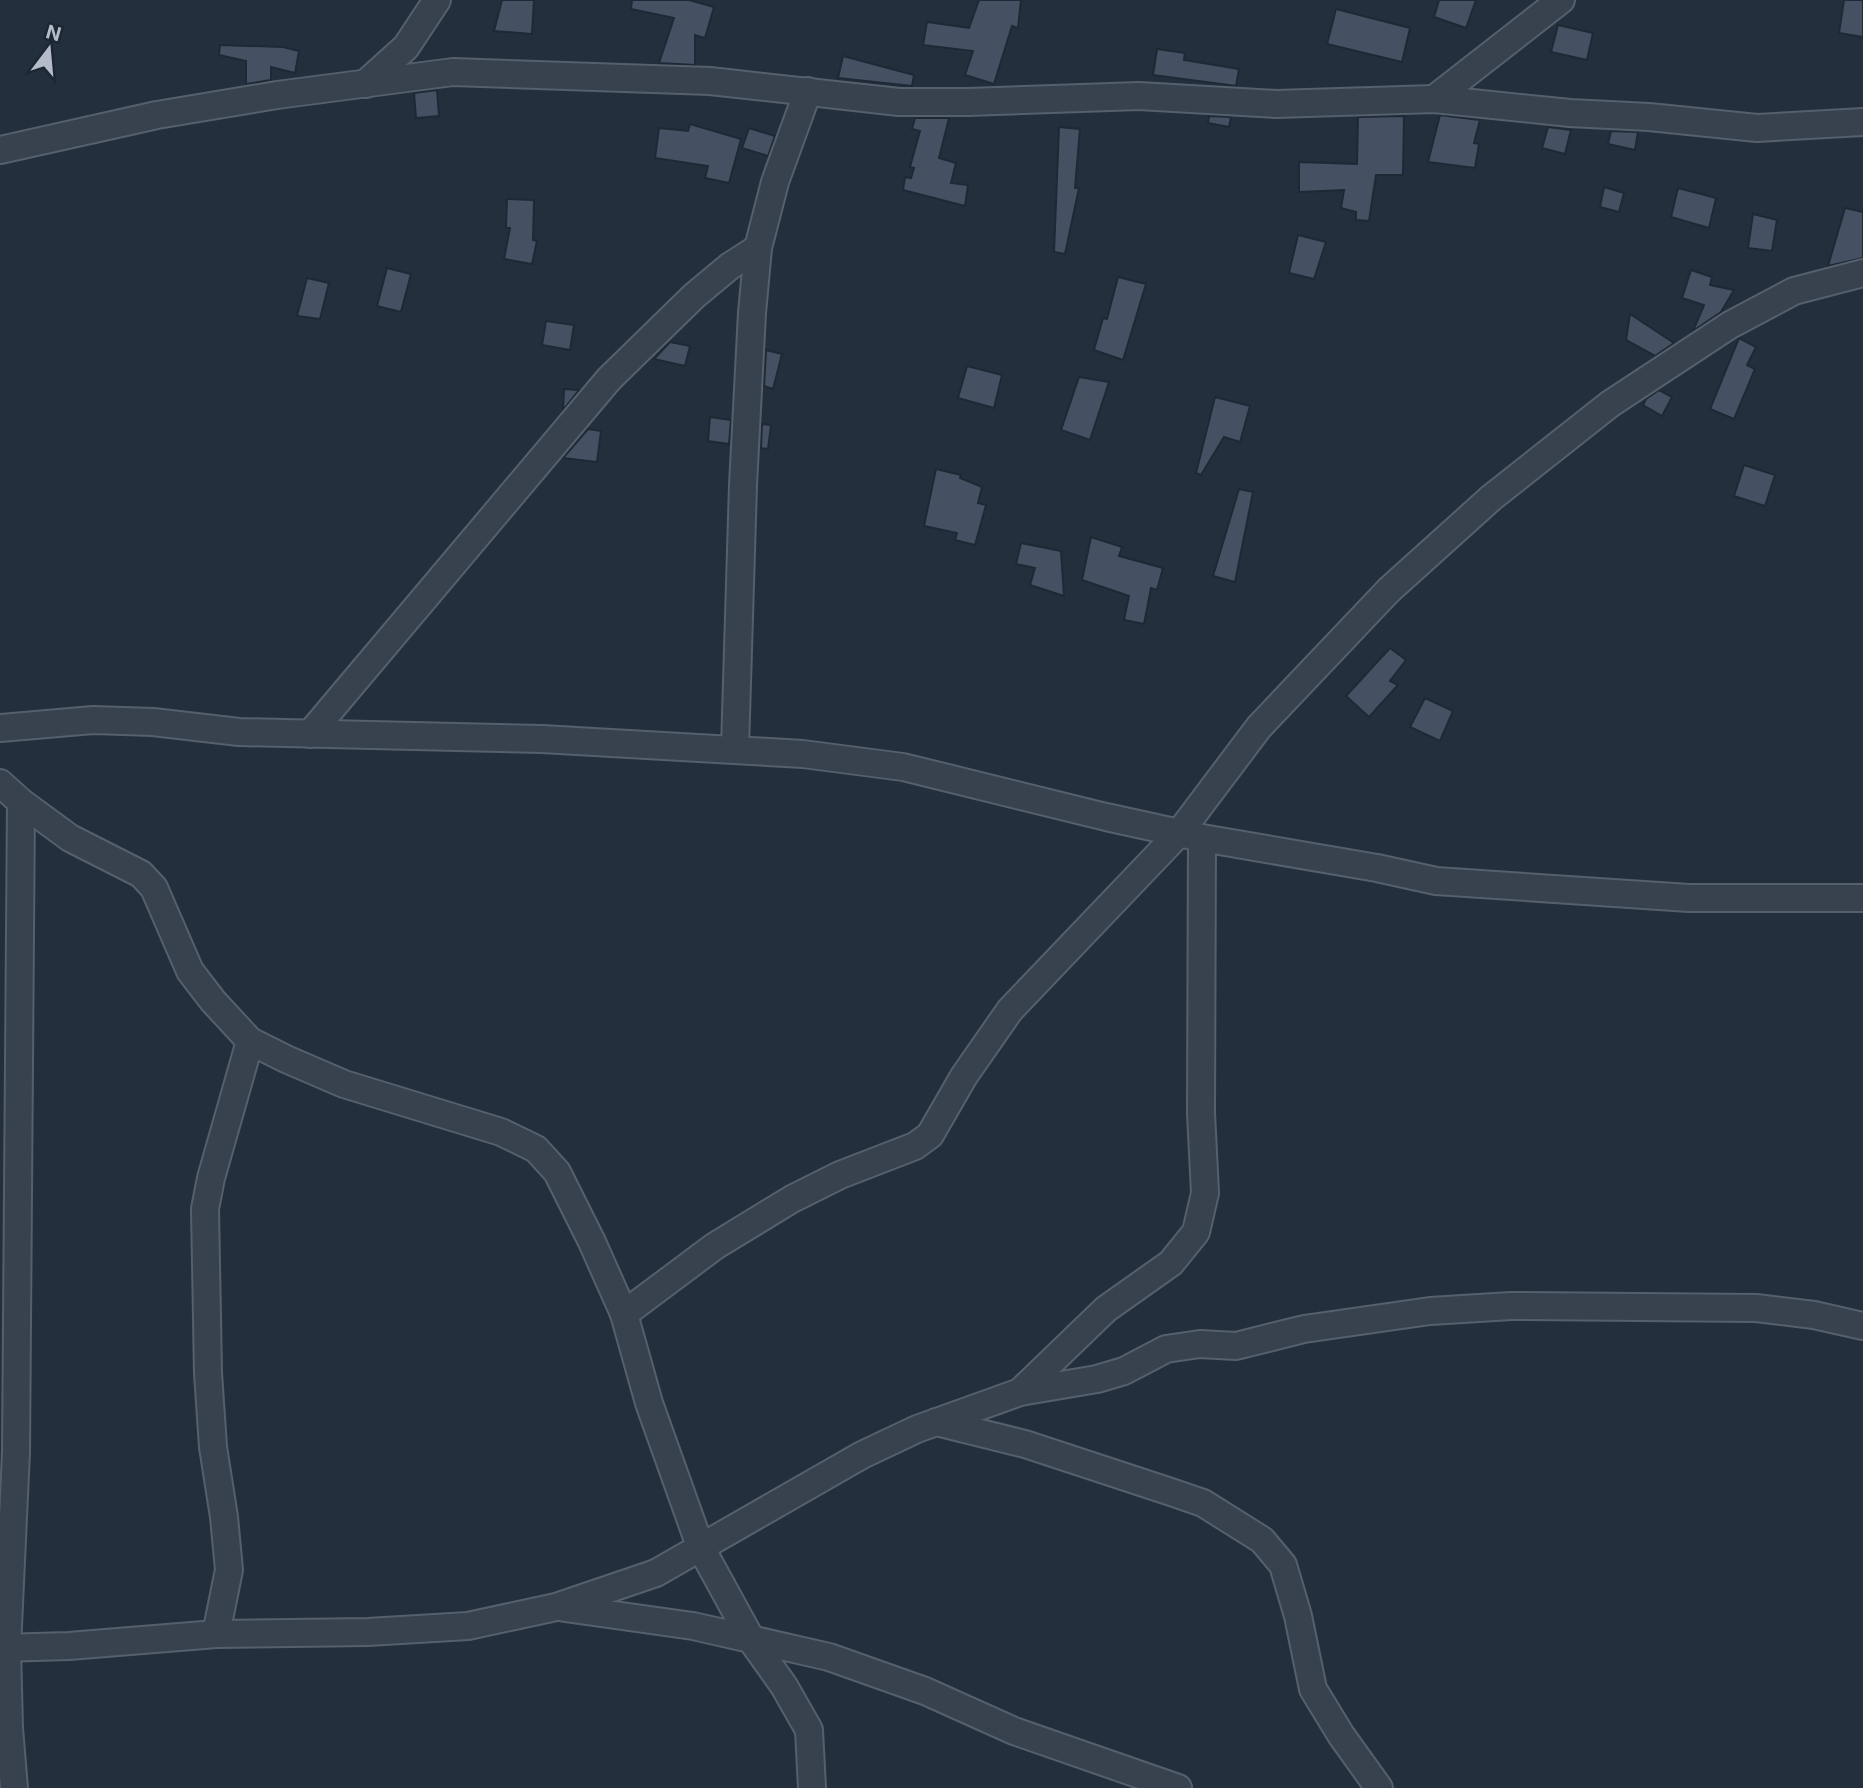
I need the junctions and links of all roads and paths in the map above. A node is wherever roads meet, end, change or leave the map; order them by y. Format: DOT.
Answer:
graph roads {
  1 [pos="437,0"];
  2 [pos="1561,0"];
  3 [pos="365,84"];
  4 [pos="808,92"];
  5 [pos="1434,99"];
  6 [pos="1863,122"];
  7 [pos="0,150"];
  8 [pos="758,248"];
  9 [pos="1863,273"];
  10 [pos="0,728"];
  11 [pos="310,734"];
  12 [pos="735,748"];
  13 [pos="0,783"];
  14 [pos="21,802"];
  15 [pos="1191,835"];
  16 [pos="1863,898"];
  17 [pos="9,979"];
  18 [pos="250,1041"];
  19 [pos="624,1314"];
  20 [pos="1863,1326"];
  21 [pos="1020,1391"];
  22 [pos="936,1422"];
  23 [pos="700,1546"];
  24 [pos="556,1607"];
  25 [pos="216,1634"];
  26 [pos="752,1641"];
  27 [pos="4,1648"];
  28 [pos="15,1788"];
  29 [pos="812,1788"];
  30 [pos="1178,1788"];
  31 [pos="1380,1788"];
  1 -- 3 [label="street"];
  2 -- 5 [label="street"];
  3 -- 4 [label="street"];
  3 -- 7 [label="street"];
  4 -- 5 [label="street"];
  4 -- 8 [label="street"];
  5 -- 6 [label="street"];
  8 -- 11 [label="street"];
  8 -- 12 [label="street"];
  9 -- 15 [label="street"];
  10 -- 11 [label="street"];
  11 -- 12 [label="street"];
  12 -- 15 [label="street"];
  13 -- 14 [label="street"];
  14 -- 17 [label="street"];
  14 -- 18 [label="street"];
  15 -- 16 [label="street"];
  15 -- 19 [label="street"];
  15 -- 21 [label="street"];
  17 -- 27 [label="street"];
  18 -- 19 [label="street"];
  18 -- 25 [label="street"];
  19 -- 23 [label="street"];
  20 -- 21 [label="street"];
  21 -- 22 [label="street"];
  22 -- 23 [label="street"];
  22 -- 31 [label="street"];
  23 -- 24 [label="street"];
  23 -- 26 [label="street"];
  24 -- 25 [label="street"];
  24 -- 26 [label="street"];
  25 -- 27 [label="street"];
  26 -- 29 [label="street"];
  26 -- 30 [label="street"];
  27 -- 28 [label="street"];
}
